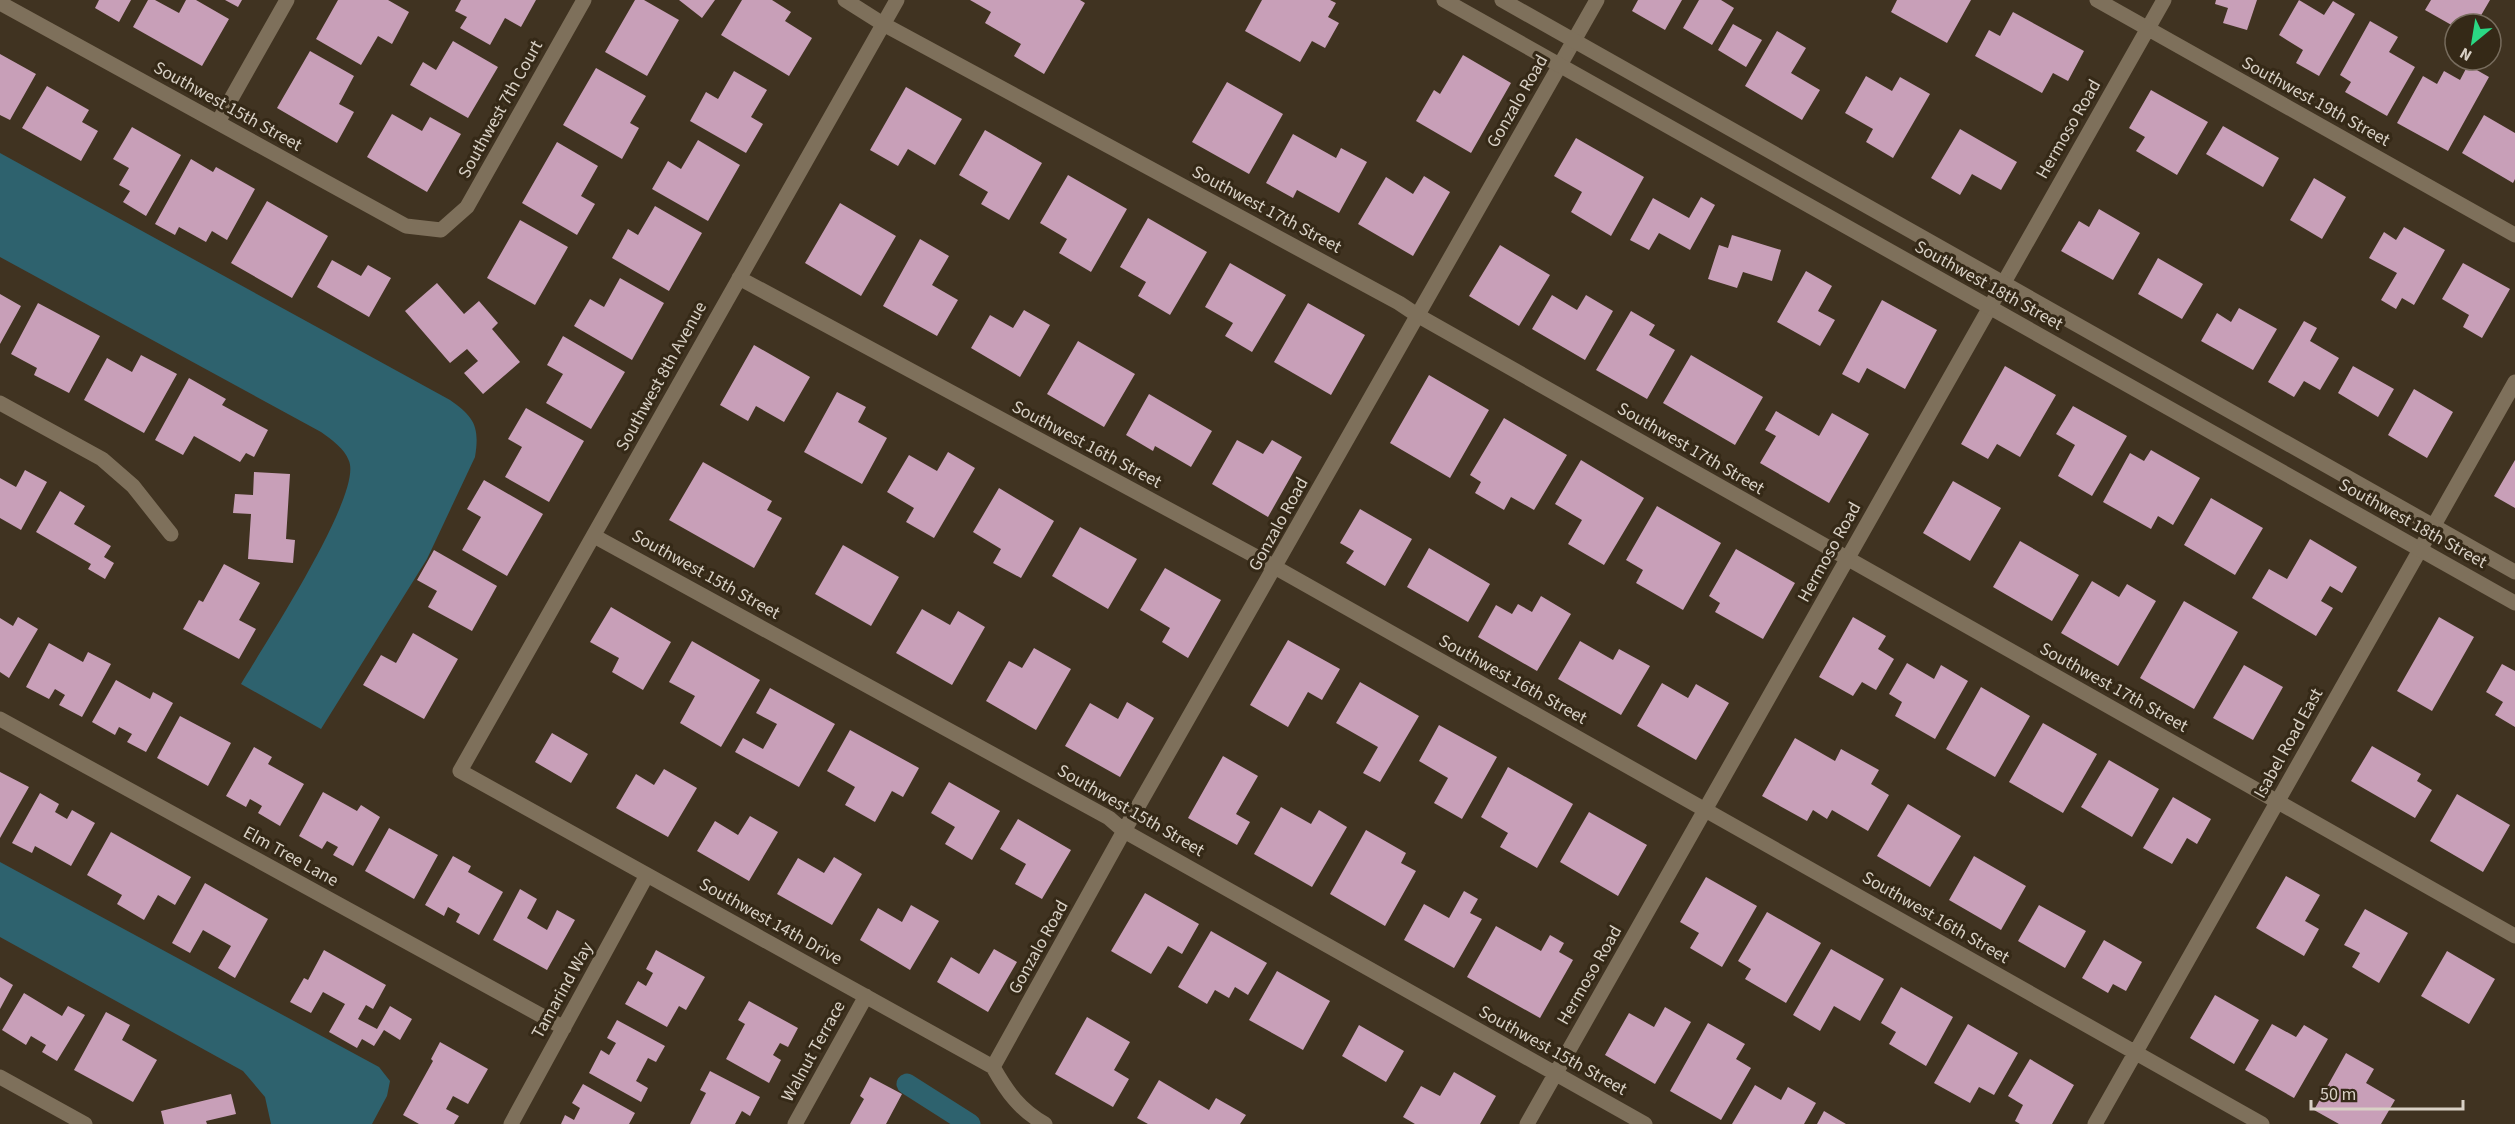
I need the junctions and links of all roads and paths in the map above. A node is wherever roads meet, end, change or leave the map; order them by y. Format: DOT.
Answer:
graph roads {
  1 [pos="287,0"];
  2 [pos="584,0"];
  3 [pos="845,0"];
  4 [pos="897,0"];
  5 [pos="1444,0"];
  6 [pos="1502,0"];
  7 [pos="1597,0"];
  8 [pos="2097,0"];
  9 [pos="2164,0"];
  10 [pos="0,3"];
  11 [pos="883,24"];
  12 [pos="2148,29"];
  13 [pos="1574,40"];
  14 [pos="1559,65"];
  15 [pos="218,122"];
  16 [pos="441,230"];
  17 [pos="2515,235"];
  18 [pos="739,278"];
  19 [pos="2002,283"];
  20 [pos="1988,308"];
  21 [pos="1418,315"];
  22 [pos="2515,382"];
  23 [pos="0,403"];
  24 [pos="2433,526"];
  25 [pos="171,534"];
  26 [pos="594,536"];
  27 [pos="2421,549"];
  28 [pos="1847,559"];
  29 [pos="1275,568"];
  30 [pos="2515,572"];
  31 [pos="2515,603"];
  32 [pos="0,719"];
  33 [pos="460,771"];
  34 [pos="2277,802"];
  35 [pos="1706,809"];
  36 [pos="1124,831"];
  37 [pos="647,875"];
  38 [pos="2515,936"];
  39 [pos="866,996"];
  40 [pos="564,1028"];
  41 [pos="2135,1053"];
  42 [pos="993,1067"];
  43 [pos="1556,1074"];
  44 [pos="0,1077"];
  45 [pos="85,1124"];
  46 [pos="511,1124"];
  47 [pos="795,1124"];
  48 [pos="1046,1124"];
  49 [pos="1527,1124"];
  50 [pos="1645,1124"];
  51 [pos="2095,1124"];
  52 [pos="2262,1124"];
  1 -- 15 [label="street"];
  2 -- 16 [label="street, Southwest 7th Court"];
  3 -- 11 [label="street, Southwest 17th Street"];
  4 -- 11 [label="street, Southwest 8th Avenue"];
  5 -- 14 [label="street, Southwest 18th Street"];
  6 -- 13 [label="street, Southwest 18th Street"];
  7 -- 13 [label="street, Gonzalo Road"];
  8 -- 12 [label="street, Southwest 19th Street"];
  9 -- 12 [label="street, Hermoso Road"];
  10 -- 15 [label="street, Southwest 15th Street"];
  11 -- 18 [label="street, Southwest 8th Avenue"];
  11 -- 21 [label="street, Southwest 17th Street"];
  12 -- 17 [label="street, Southwest 19th Street"];
  12 -- 19 [label="street, Hermoso Road"];
  13 -- 14 [label="street, Gonzalo Road"];
  13 -- 19 [label="street, Southwest 18th Street"];
  14 -- 20 [label="street, Southwest 18th Street"];
  14 -- 21 [label="street, Gonzalo Road"];
  15 -- 16 [label="street, Southwest 15th Street"];
  18 -- 26 [label="street, Southwest 8th Avenue"];
  18 -- 29 [label="street, Southwest 16th Street"];
  19 -- 20 [label="street, Hermoso Road"];
  19 -- 24 [label="street, Southwest 18th Street"];
  20 -- 27 [label="street, Southwest 18th Street"];
  20 -- 28 [label="street, Hermoso Road"];
  21 -- 28 [label="street, Southwest 17th Street"];
  21 -- 29 [label="street, Gonzalo Road"];
  22 -- 24 [label="street, Isabel Road East"];
  23 -- 25 [label="street"];
  24 -- 27 [label="street, Isabel Road East"];
  24 -- 30 [label="street, Southwest 18th Street"];
  26 -- 33 [label="street, Southwest 8th Avenue"];
  26 -- 36 [label="street, Southwest 15th Street"];
  27 -- 31 [label="street, Southwest 18th Street"];
  27 -- 34 [label="street, Isabel Road East"];
  28 -- 34 [label="street, Southwest 17th Street"];
  28 -- 35 [label="street, Hermoso Road"];
  29 -- 35 [label="street, Southwest 16th Street"];
  29 -- 36 [label="street, Gonzalo Road"];
  32 -- 40 [label="street, Elm Tree Lane"];
  33 -- 37 [label="street, Southwest 14th Drive"];
  34 -- 38 [label="street, Southwest 17th Street"];
  34 -- 41 [label="street, Isabel Road East"];
  35 -- 41 [label="street, Southwest 16th Street"];
  35 -- 43 [label="street, Hermoso Road"];
  36 -- 42 [label="street, Gonzalo Road"];
  36 -- 43 [label="street, Southwest 15th Street"];
  37 -- 39 [label="street, Southwest 14th Drive"];
  37 -- 40 [label="street, Tamarind Way"];
  39 -- 42 [label="street, Southwest 14th Drive"];
  39 -- 47 [label="street, Walnut Terrace"];
  40 -- 46 [label="street, Tamarind Way"];
  41 -- 51 [label="street, Isabel Road East"];
  41 -- 52 [label="street, Southwest 16th Street"];
  42 -- 48 [label="street"];
  43 -- 49 [label="street, Hermoso Road"];
  43 -- 50 [label="street, Southwest 15th Street"];
  44 -- 45 [label="street"];
}
